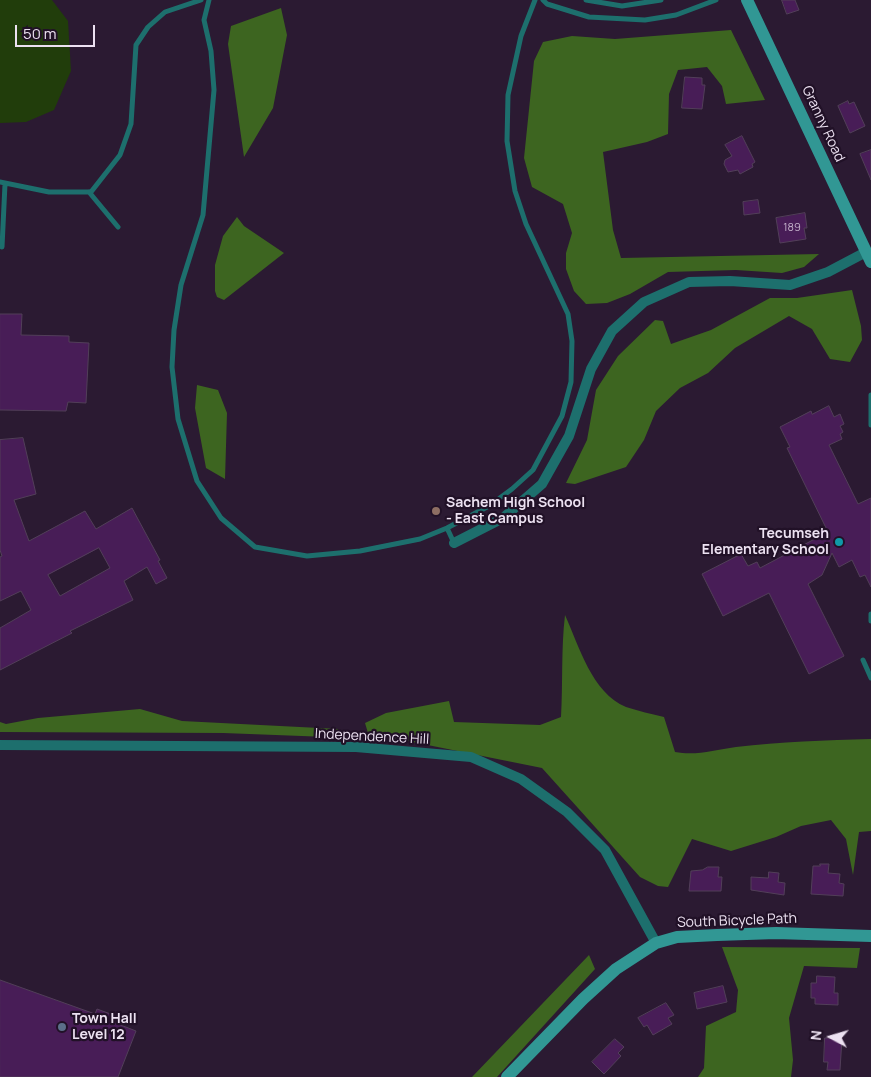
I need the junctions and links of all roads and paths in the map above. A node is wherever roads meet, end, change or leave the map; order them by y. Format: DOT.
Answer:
graph roads {
  1 [pos="201,0"];
  2 [pos="210,0"];
  3 [pos="535,0"];
  4 [pos="543,0"];
  5 [pos="586,0"];
  6 [pos="661,0"];
  7 [pos="716,0"];
  8 [pos="748,0"];
  9 [pos="3,183"];
  10 [pos="88,192"];
  11 [pos="118,227"];
  12 [pos="2,247"];
  13 [pos="869,256"];
  14 [pos="871,395"];
  15 [pos="871,425"];
  16 [pos="447,528"];
  17 [pos="454,544"];
  18 [pos="871,614"];
  19 [pos="871,621"];
  20 [pos="863,660"];
  21 [pos="871,678"];
  22 [pos="0,745"];
  23 [pos="871,936"];
  24 [pos="656,943"];
  25 [pos="507,1077"];
  1 -- 10 [label="lane"];
  2 -- 16 [label="lane"];
  3 -- 16 [label="lane"];
  4 -- 7 [label="lane"];
  5 -- 6 [label="lane"];
  8 -- 13 [label="street, Granny Road"];
  9 -- 10 [label="lane"];
  9 -- 12 [label="lane"];
  10 -- 11 [label="lane"];
  13 -- 17 [label="street"];
  14 -- 15 [label="lane"];
  16 -- 17 [label="lane"];
  18 -- 19 [label="lane"];
  20 -- 21 [label="lane"];
  22 -- 24 [label="street, Independence Hill"];
  23 -- 24 [label="street, South Bicycle Path"];
  24 -- 25 [label="street, South Bicycle Path"];
}
